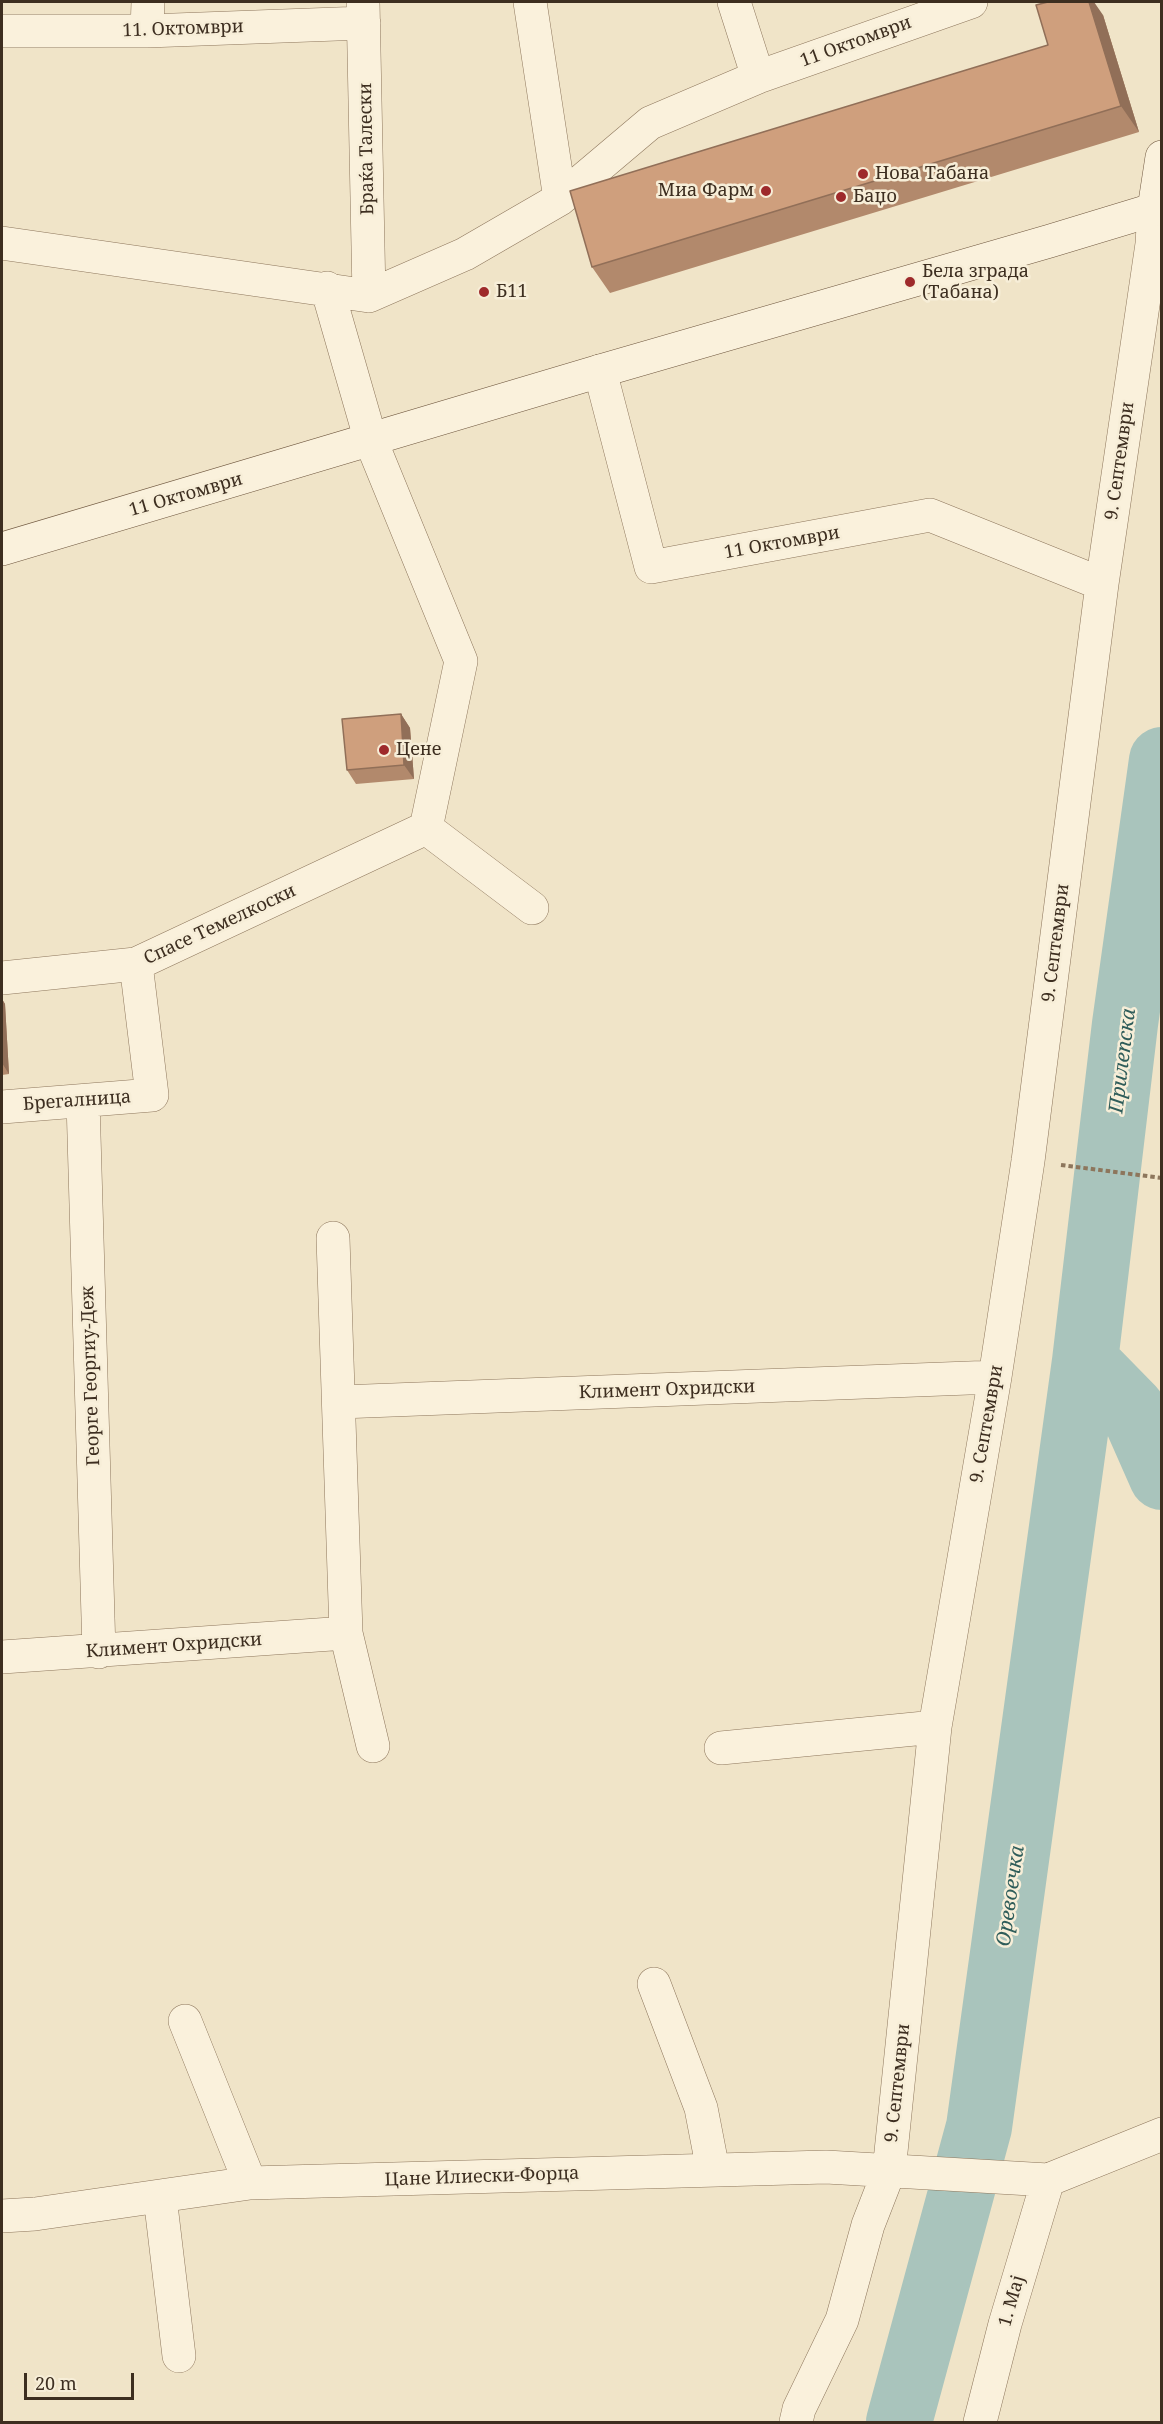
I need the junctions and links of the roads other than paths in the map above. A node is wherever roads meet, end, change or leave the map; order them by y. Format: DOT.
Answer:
graph roads {
  1 [pos="530,2"];
  2 [pos="734,2"];
  3 [pos="960,3"];
  4 [pos="364,12"];
  5 [pos="147,16"];
  6 [pos="2,31"];
  7 [pos="758,77"];
  8 [pos="1161,157"];
  9 [pos="560,199"];
  10 [pos="1158,208"];
  11 [pos="2,243"];
  12 [pos="327,288"];
  13 [pos="369,296"];
  14 [pos="600,371"];
  15 [pos="370,441"];
  16 [pos="2,549"];
  17 [pos="1102,584"];
  18 [pos="426,828"];
  19 [pos="532,908"];
  20 [pos="136,964"];
  21 [pos="2,978"];
  22 [pos="84,1101"];
  23 [pos="2,1107"];
  24 [pos="333,1238"];
  25 [pos="995,1377"];
  26 [pos="340,1402"];
  27 [pos="346,1634"];
  28 [pos="99,1652"];
  29 [pos="2,1657"];
  30 [pos="935,1727"];
  31 [pos="373,1746"];
  32 [pos="721,1748"];
  33 [pos="654,1984"];
  34 [pos="185,2021"];
  35 [pos="1161,2134"];
  36 [pos="713,2170"];
  37 [pos="889,2171"];
  38 [pos="1048,2180"];
  39 [pos="250,2183"];
  40 [pos="160,2197"];
  41 [pos="2,2216"];
  42 [pos="179,2356"];
  43 [pos="796,2422"];
  44 [pos="980,2422"];
  1 -- 9 [label="street"];
  2 -- 7 [label="street"];
  3 -- 7 [label="street, 11 Октомври"];
  4 -- 5 [label="street, 11. Октомври"];
  4 -- 13 [label="street, Браќа Талески"];
  5 -- 6 [label="street, 11. Октомври"];
  7 -- 9 [label="street, 11 Октомври"];
  8 -- 10 [label="street, 9. Септември"];
  9 -- 13 [label="street, 11 Октомври"];
  10 -- 14 [label="street, 11 Октомври"];
  10 -- 17 [label="street, 9. Септември"];
  11 -- 12 [label="street"];
  12 -- 13 [label="street"];
  12 -- 15 [label="street"];
  14 -- 15 [label="street, 11 Октомври"];
  14 -- 17 [label="street, 11 Октомври"];
  15 -- 16 [label="street, 11 Октомври"];
  15 -- 18 [label="street"];
  17 -- 25 [label="street, 9. Септември"];
  18 -- 19 [label="street"];
  18 -- 20 [label="street, Спасе Темелкоски"];
  20 -- 21 [label="street, Спасе Темелкоски"];
  20 -- 22 [label="street, Брегалница"];
  22 -- 23 [label="street, Брегалница"];
  22 -- 28 [label="street, Георге Георгиу-Деж"];
  24 -- 26 [label="street"];
  25 -- 26 [label="street, Климент Охридски"];
  25 -- 30 [label="street, 9. Септември"];
  26 -- 27 [label="street"];
  27 -- 28 [label="street, Климент Охридски"];
  27 -- 31 [label="street"];
  28 -- 29 [label="street, Климент Охридски"];
  30 -- 32 [label="street"];
  30 -- 37 [label="street, 9. Септември"];
  33 -- 36 [label="street"];
  34 -- 39 [label="street"];
  35 -- 38 [label="street"];
  36 -- 37 [label="street, Цане Илиески-Форца"];
  36 -- 39 [label="street, Цане Илиески-Форца"];
  37 -- 38 [label="street, Цане Илиески-Форца"];
  37 -- 43 [label="street, 9. Септември"];
  38 -- 44 [label="street, 1. Мај"];
  39 -- 40 [label="street, Цане Илиески-Форца"];
  40 -- 41 [label="street, Цане Илиески-Форца"];
  40 -- 42 [label="street"];
}
